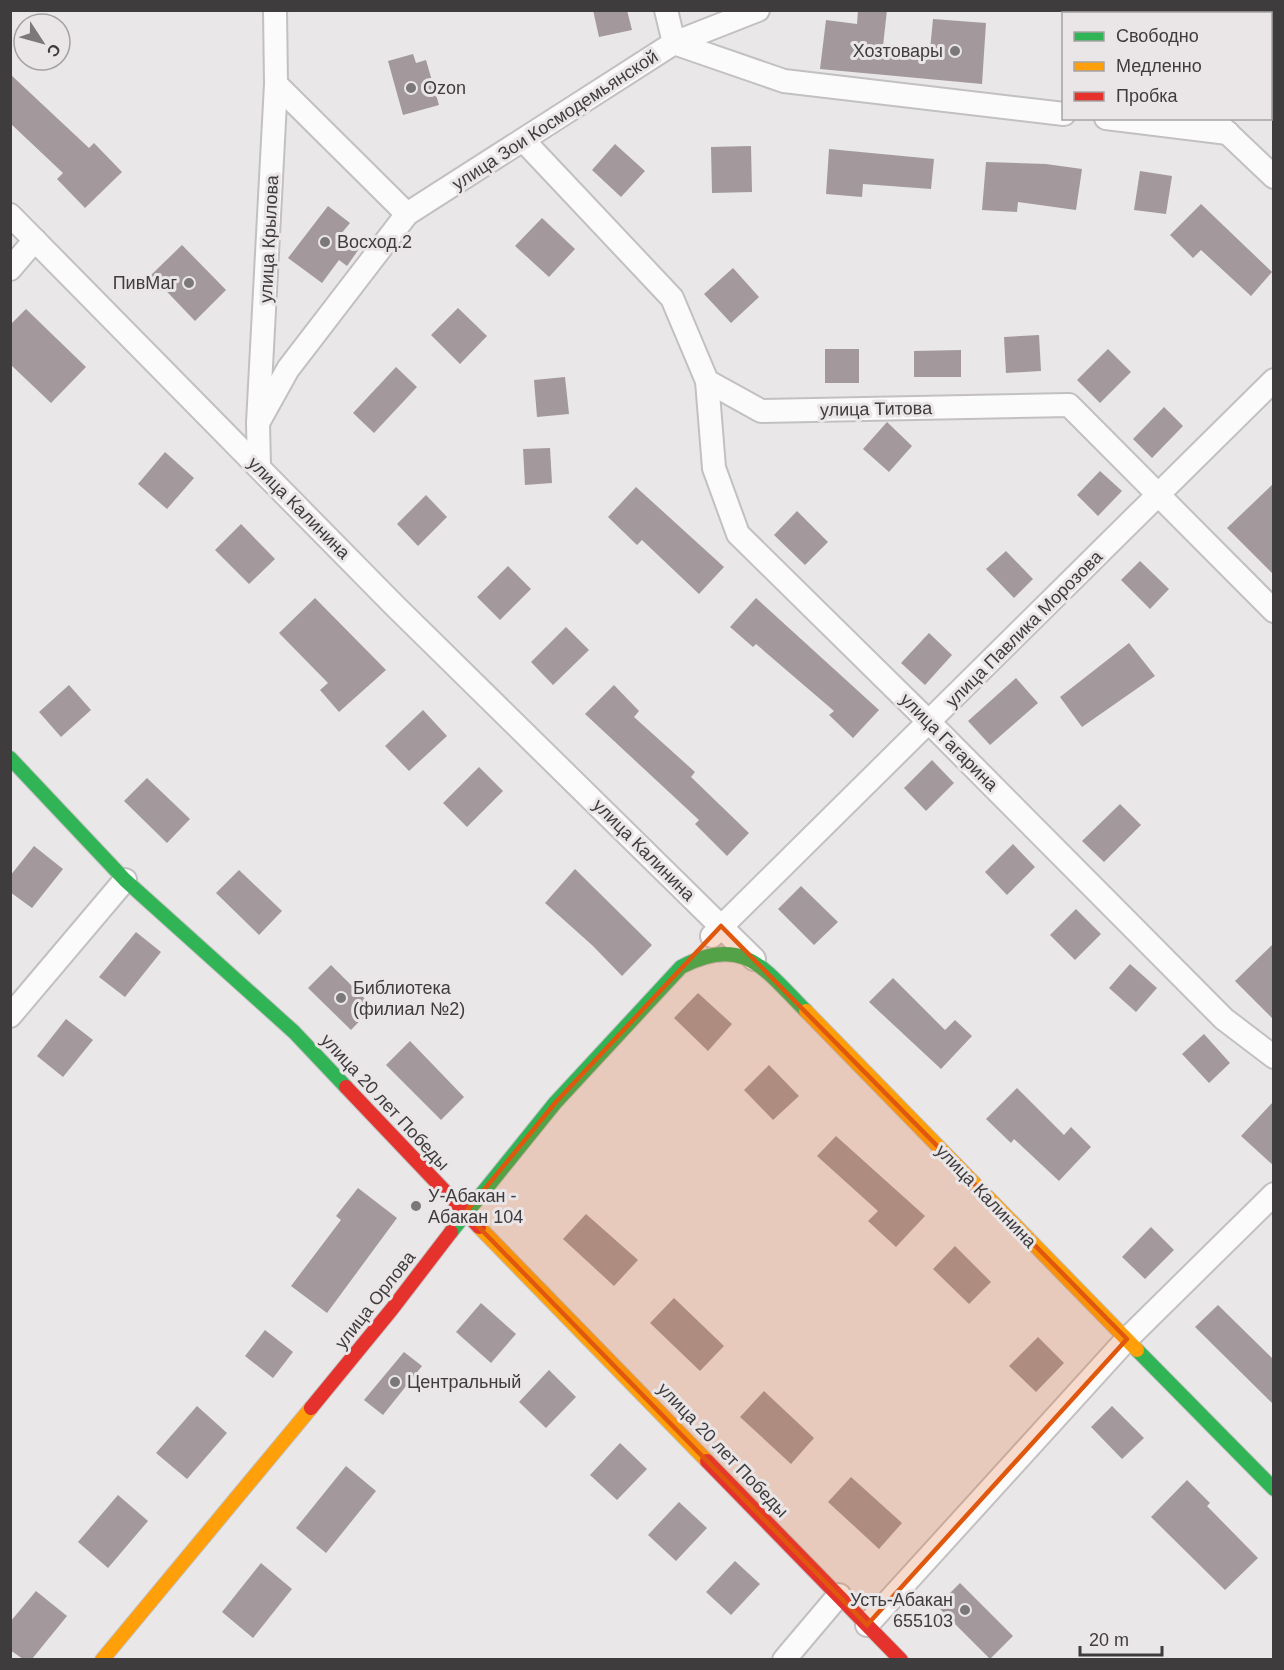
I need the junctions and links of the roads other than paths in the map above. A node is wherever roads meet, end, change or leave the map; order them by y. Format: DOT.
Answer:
graph roads {
  1 [pos="275,10"];
  2 [pos="666,10"];
  3 [pos="758,10"];
  4 [pos="674,43"];
  5 [pos="276,84"];
  6 [pos="1062,114"];
  7 [pos="1134,120"];
  8 [pos="1220,126"];
  9 [pos="524,141"];
  10 [pos="1274,177"];
  11 [pos="407,214"];
  12 [pos="10,215"];
  13 [pos="35,240"];
  14 [pos="10,269"];
  15 [pos="1274,380"];
  16 [pos="707,381"];
  17 [pos="258,423"];
  18 [pos="259,467"];
  19 [pos="1160,494"];
  20 [pos="1274,611"];
  21 [pos="929,722"];
  22 [pos="10,758"];
  23 [pos="124,880"];
  24 [pos="721,926"];
  25 [pos="759,964"];
  26 [pos="681,967"];
  27 [pos="10,1016"];
  28 [pos="1274,1057"];
  29 [pos="1274,1194"];
  30 [pos="465,1213"];
  31 [pos="1126,1340"];
  32 [pos="1274,1489"];
  33 [pos="839,1595"];
  34 [pos="867,1625"];
  35 [pos="102,1659"];
  36 [pos="784,1659"];
  37 [pos="901,1659"];
  1 -- 5 [label="street, улица Крылова"];
  2 -- 4 [label="street"];
  3 -- 4 [label="street"];
  4 -- 6 [label="street, улица Зои Космодемьянской"];
  4 -- 9 [label="street, улица Зои Космодемьянской"];
  5 -- 11 [label="street"];
  5 -- 17 [label="street, улица Крылова"];
  7 -- 8 [label="street"];
  8 -- 10 [label="street"];
  9 -- 11 [label="street, улица Зои Космодемьянской"];
  9 -- 16 [label="street"];
  11 -- 17 [label="street, улица Зои Космодемьянской"];
  12 -- 13 [label="street, улица Калинина"];
  13 -- 14 [label="street"];
  13 -- 18 [label="street, улица Калинина"];
  15 -- 19 [label="street, улица Павлика Морозова"];
  16 -- 19 [label="street, улица Титова"];
  16 -- 21 [label="street, улица Гагарина"];
  17 -- 18 [label="street, улица Крылова"];
  18 -- 24 [label="street, улица Калинина"];
  19 -- 20 [label="street, улица Титова"];
  19 -- 21 [label="street, улица Павлика Морозова"];
  21 -- 24 [label="street, улица Павлика Морозова"];
  21 -- 28 [label="street, улица Гагарина"];
  22 -- 23 [label="main road, улица 20 лет Победы"];
  23 -- 27 [label="street"];
  23 -- 30 [label="main road, улица 20 лет Победы"];
  24 -- 25 [label="street, улица Калинина"];
  24 -- 26 [label="street, улица Павлика Морозова"];
  25 -- 26 [label="main road"];
  25 -- 31 [label="main road, улица Калинина"];
  26 -- 30 [label="main road, улица Орлова"];
  29 -- 31 [label="street"];
  30 -- 33 [label="main road, улица 20 лет Победы"];
  30 -- 35 [label="main road, улица Орлова"];
  31 -- 32 [label="main road, улица Калинина"];
  31 -- 34 [label="street"];
  33 -- 34 [label="main road, улица 20 лет Победы"];
  33 -- 36 [label="street"];
  34 -- 37 [label="main road, улица 20 лет Победы"];
}
